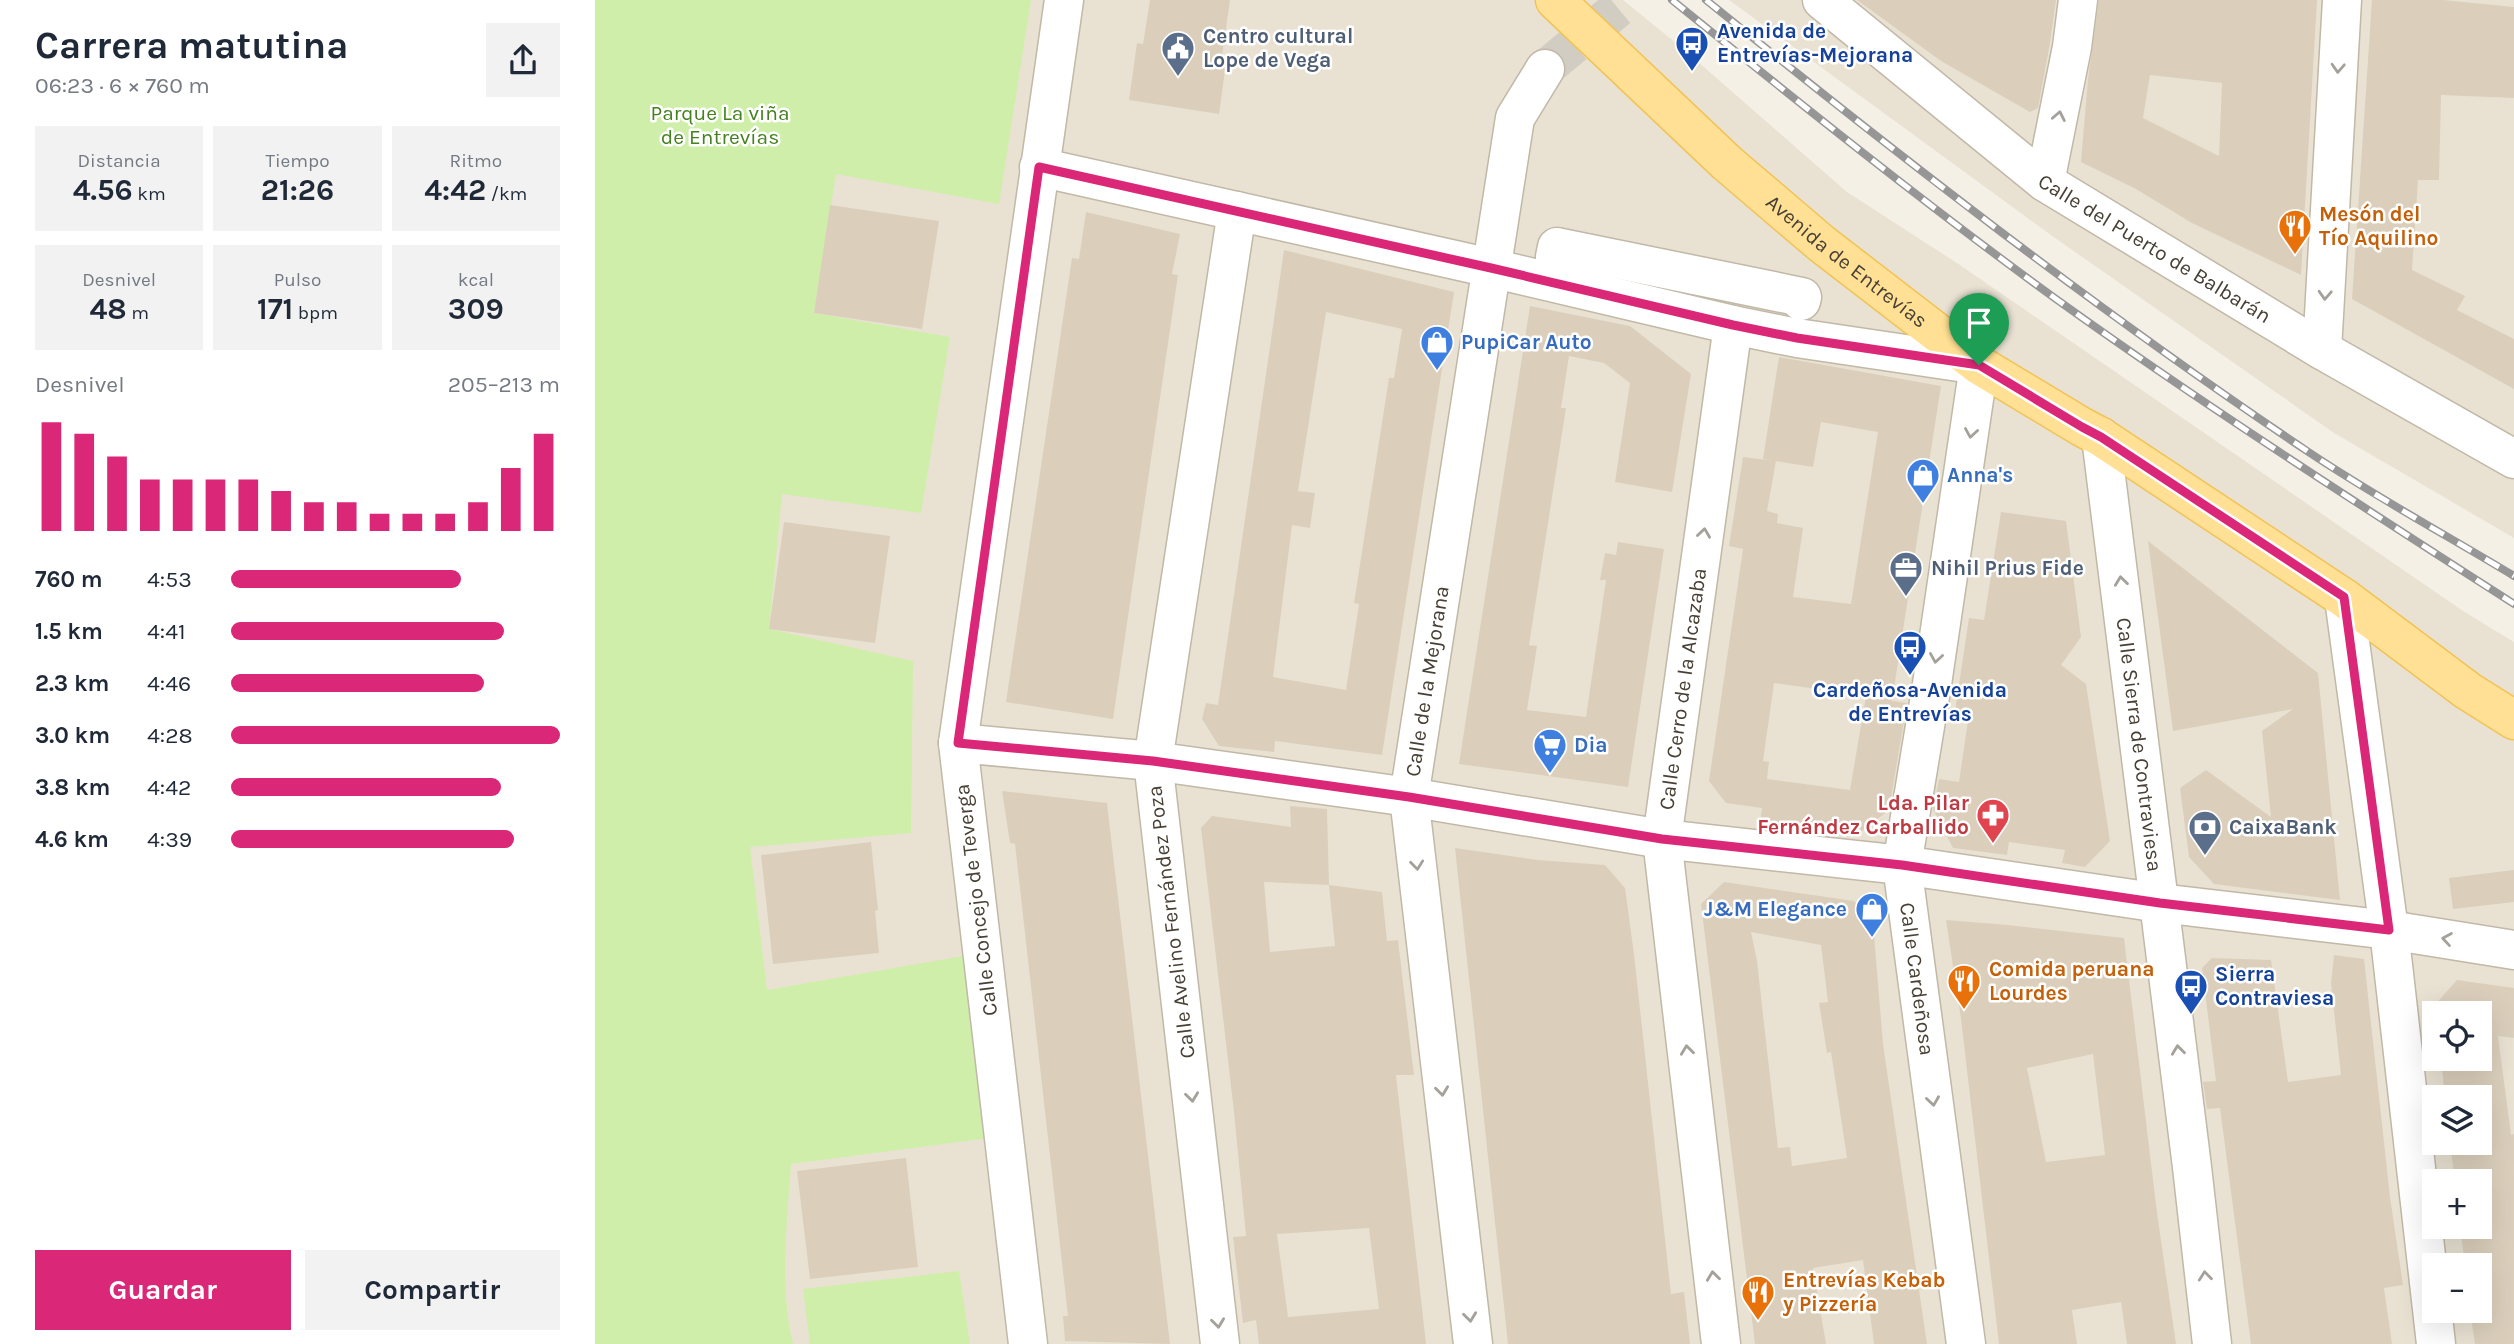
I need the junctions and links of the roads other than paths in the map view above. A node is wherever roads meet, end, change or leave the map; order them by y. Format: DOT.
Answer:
graph roads {
  1 [pos="1064,0"];
  2 [pos="1555,0"];
  3 [pos="1822,0"];
  4 [pos="2078,0"];
  5 [pos="2342,0"];
  6 [pos="1545,69"];
  7 [pos="1039,167"];
  8 [pos="2045,183"];
  9 [pos="1237,211"];
  10 [pos="1555,257"];
  11 [pos="1491,268"];
  12 [pos="1801,301"];
  13 [pos="1733,325"];
  14 [pos="2322,350"];
  15 [pos="1979,365"];
  16 [pos="2101,437"];
  17 [pos="2514,459"];
  18 [pos="2344,597"];
  19 [pos="2514,720"];
  20 [pos="958,743"];
  21 [pos="1153,761"];
  22 [pos="1409,797"];
  23 [pos="1662,839"];
  24 [pos="1902,865"];
  25 [pos="2160,903"];
  26 [pos="2389,930"];
  27 [pos="2514,950"];
  28 [pos="1028,1344"];
  29 [pos="1220,1344"];
  30 [pos="1473,1344"];
  31 [pos="1721,1344"];
  32 [pos="1966,1344"];
  33 [pos="2212,1344"];
  34 [pos="2436,1344"];
  1 -- 7 [label="street, Calle Concejo de Teverga"];
  2 -- 15 [label="main road, Avenida de Entrevías"];
  3 -- 8 [label="street, Calle del Puerto de Balbarán"];
  8 -- 4 [label="street, one-way"];
  5 -- 14 [label="street, one-way"];
  6 -- 11 [label="street, Calle de la Mejorana"];
  7 -- 9 [label="street"];
  7 -- 20 [label="street, Calle Concejo de Teverga"];
  8 -- 14 [label="street, Calle del Puerto de Balbarán"];
  9 -- 11 [label="street"];
  9 -- 21 [label="street, Calle Avelino Fernández Poza"];
  10 -- 12 [label="street"];
  11 -- 13 [label="street"];
  11 -- 22 [label="street, Calle de la Mejorana"];
  13 -- 15 [label="street"];
  23 -- 13 [label="street, Calle Cerro de la Alcazaba, one-way"];
  14 -- 17 [label="street, Calle del Puerto de Balbarán"];
  15 -- 16 [label="main road, Avenida de Entrevías"];
  15 -- 24 [label="street, Calle Cardeñosa, one-way"];
  16 -- 18 [label="main road, Avenida de Entrevías"];
  25 -- 16 [label="street, Calle Sierra de Contraviesa, one-way"];
  18 -- 19 [label="main road, Avenida de Entrevías"];
  18 -- 26 [label="street"];
  20 -- 21 [label="street"];
  20 -- 28 [label="street, Calle Concejo de Teverga"];
  21 -- 22 [label="street"];
  21 -- 29 [label="street, Calle Avelino Fernández Poza, one-way"];
  22 -- 23 [label="street"];
  22 -- 30 [label="street, Calle de la Mejorana, one-way"];
  23 -- 24 [label="street"];
  31 -- 23 [label="street, Calle Cerro de la Alcazaba, one-way"];
  24 -- 25 [label="street"];
  24 -- 32 [label="street, Calle Cardeñosa, one-way"];
  25 -- 26 [label="street"];
  33 -- 25 [label="street, Calle Sierra de Contraviesa, one-way"];
  27 -- 26 [label="street, one-way"];
  26 -- 34 [label="street"];
}
